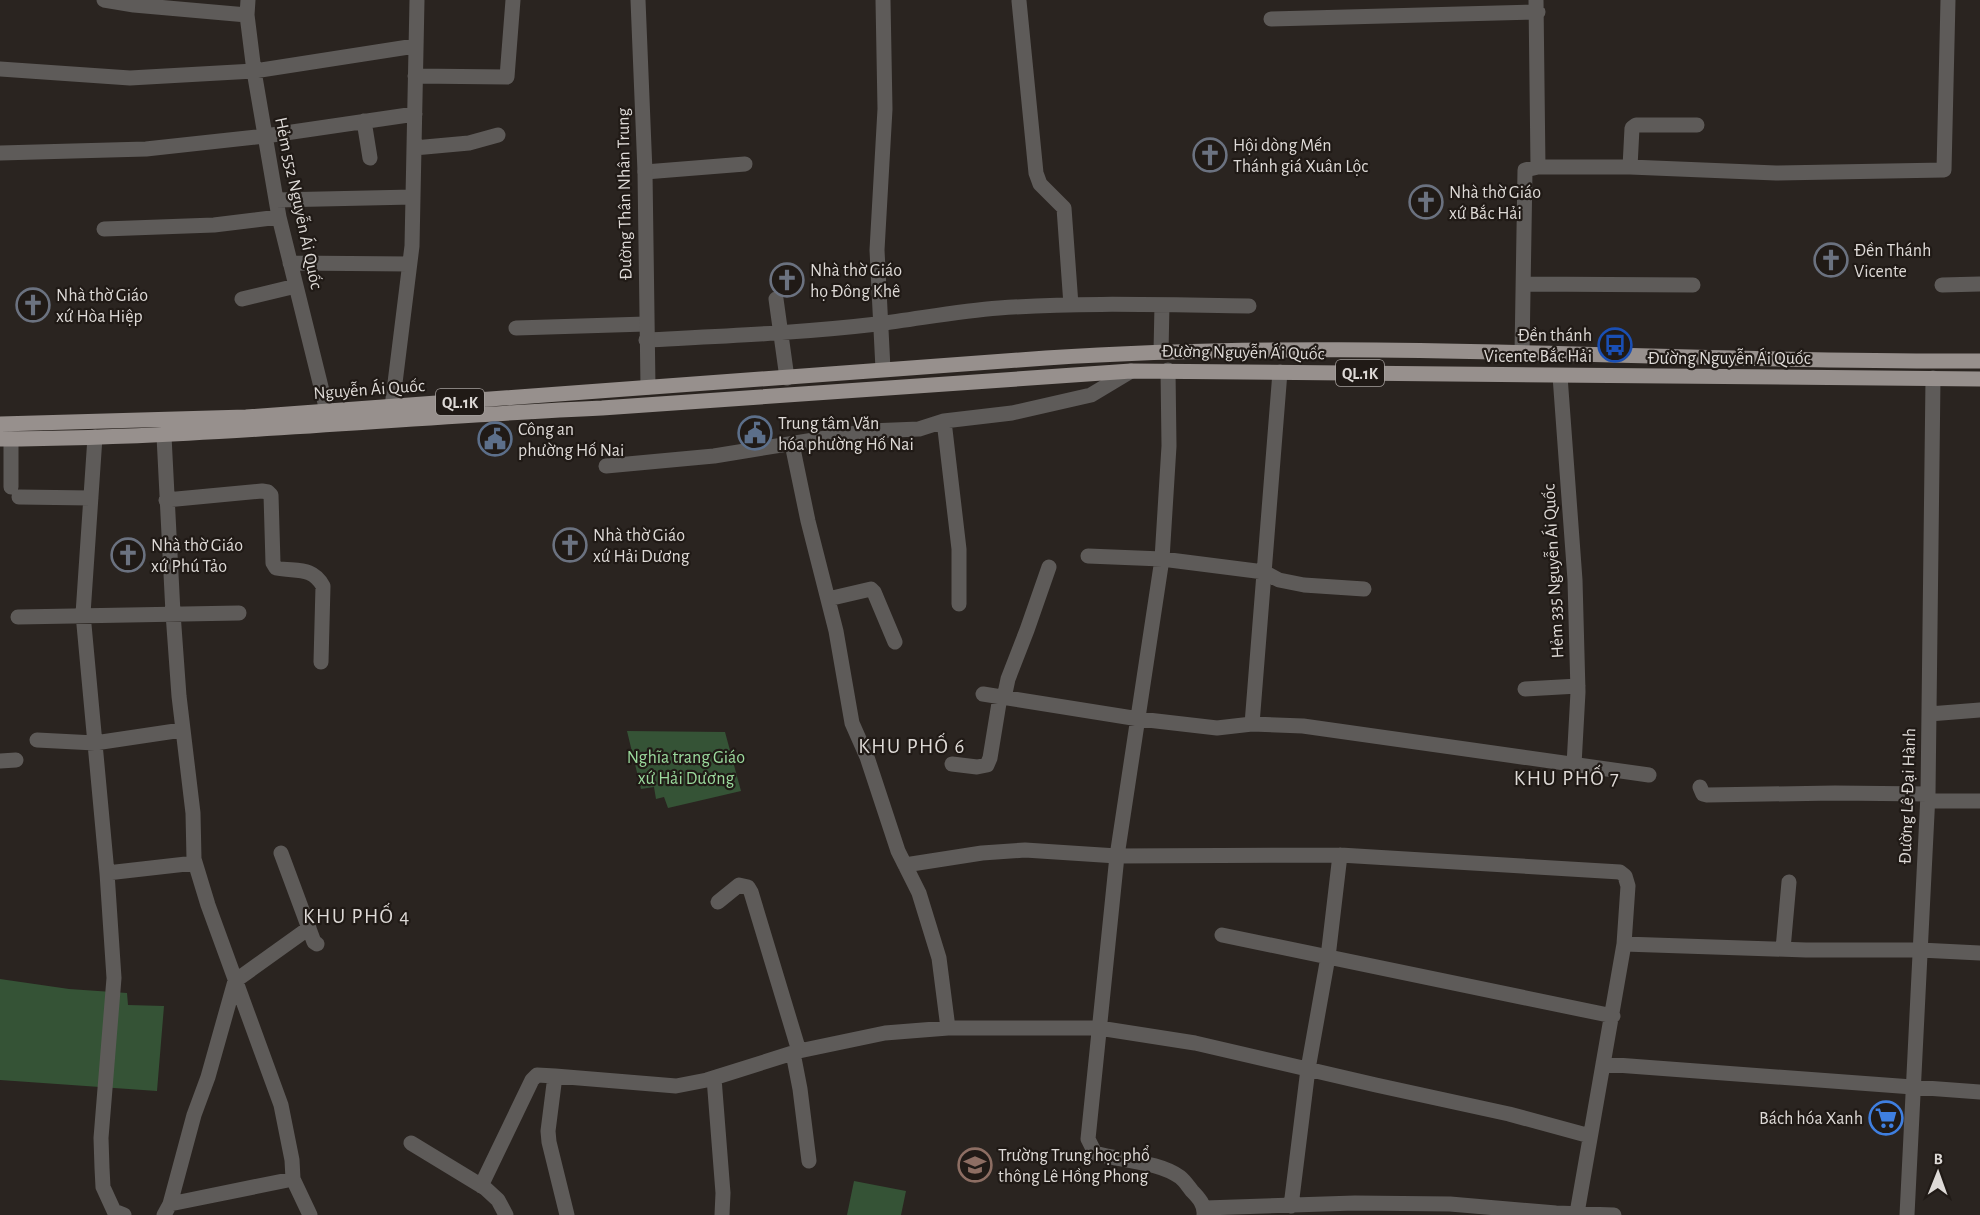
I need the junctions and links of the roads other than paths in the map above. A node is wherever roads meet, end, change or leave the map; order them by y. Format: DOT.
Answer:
graph roads {
  1 [pos="104,0"];
  2 [pos="417,0"];
  3 [pos="513,0"];
  4 [pos="638,0"];
  5 [pos="883,0"];
  6 [pos="1948,0"];
  7 [pos="1019,1"];
  8 [pos="1537,6"];
  9 [pos="248,8"];
  10 [pos="1271,19"];
  11 [pos="415,46"];
  12 [pos="0,69"];
  13 [pos="254,71"];
  14 [pos="415,76"];
  15 [pos="415,114"];
  16 [pos="364,121"];
  17 [pos="1697,125"];
  18 [pos="498,135"];
  19 [pos="265,136"];
  20 [pos="414,148"];
  21 [pos="0,153"];
  22 [pos="370,158"];
  23 [pos="745,164"];
  24 [pos="1538,167"];
  25 [pos="1630,167"];
  26 [pos="645,172"];
  27 [pos="413,197"];
  28 [pos="276,200"];
  29 [pos="279,217"];
  30 [pos="104,229"];
  31 [pos="290,263"];
  32 [pos="409,264"];
  33 [pos="1524,284"];
  34 [pos="1980,284"];
  35 [pos="1693,285"];
  36 [pos="1942,285"];
  37 [pos="296,286"];
  38 [pos="242,299"];
  39 [pos="776,299"];
  40 [pos="1071,305"];
  41 [pos="1161,305"];
  42 [pos="1249,306"];
  43 [pos="879,324"];
  44 [pos="516,328"];
  45 [pos="646,332"];
  46 [pos="781,334"];
  47 [pos="1161,352"];
  48 [pos="1522,353"];
  49 [pos="1980,362"];
  50 [pos="882,369"];
  51 [pos="1168,370"];
  52 [pos="1131,371"];
  53 [pos="1280,372"];
  54 [pos="1522,375"];
  55 [pos="1560,376"];
  56 [pos="787,378"];
  57 [pos="1934,378"];
  58 [pos="1980,379"];
  59 [pos="740,381"];
  60 [pos="648,387"];
  61 [pos="741,399"];
  62 [pos="722,400"];
  63 [pos="392,407"];
  64 [pos="327,411"];
  65 [pos="945,422"];
  66 [pos="0,424"];
  67 [pos="164,428"];
  68 [pos="95,437"];
  69 [pos="6,439"];
  70 [pos="792,444"];
  71 [pos="606,466"];
  72 [pos="91,498"];
  73 [pos="166,500"];
  74 [pos="1088,556"];
  75 [pos="1162,559"];
  76 [pos="1049,567"];
  77 [pos="1264,572"];
  78 [pos="1364,589"];
  79 [pos="828,599"];
  80 [pos="959,604"];
  81 [pos="173,613"];
  82 [pos="239,613"];
  83 [pos="83,614"];
  84 [pos="18,616"];
  85 [pos="895,642"];
  86 [pos="321,662"];
  87 [pos="1578,686"];
  88 [pos="1526,689"];
  89 [pos="983,694"];
  90 [pos="1002,698"];
  91 [pos="1980,710"];
  92 [pos="1929,714"];
  93 [pos="1139,719"];
  94 [pos="1252,724"];
  95 [pos="182,730"];
  96 [pos="38,740"];
  97 [pos="95,743"];
  98 [pos="952,764"];
  99 [pos="1574,765"];
  100 [pos="1649,775"];
  101 [pos="1700,787"];
  102 [pos="1928,797"];
  103 [pos="1980,801"];
  104 [pos="281,853"];
  105 [pos="1340,855"];
  106 [pos="1117,856"];
  107 [pos="195,863"];
  108 [pos="905,865"];
  109 [pos="107,873"];
  110 [pos="1789,882"];
  111 [pos="718,902"];
  112 [pos="309,928"];
  113 [pos="1222,935"];
  114 [pos="317,944"];
  115 [pos="1624,944"];
  116 [pos="1783,949"];
  117 [pos="1920,950"];
  118 [pos="1980,953"];
  119 [pos="1328,957"];
  120 [pos="235,981"];
  121 [pos="1613,1016"];
  122 [pos="948,1028"];
  123 [pos="1099,1028"];
  124 [pos="796,1052"];
  125 [pos="1603,1064"];
  126 [pos="1308,1070"];
  127 [pos="555,1076"];
  128 [pos="714,1078"];
  129 [pos="1914,1087"];
  130 [pos="1980,1092"];
  131 [pos="1590,1136"];
  132 [pos="411,1143"];
  133 [pos="809,1161"];
  134 [pos="293,1179"];
  135 [pos="481,1186"];
  136 [pos="1290,1206"];
  137 [pos="167,1209"];
  138 [pos="1204,1212"];
  139 [pos="1576,1213"];
  140 [pos="124,1215"];
  141 [pos="310,1215"];
  142 [pos="506,1215"];
  143 [pos="567,1215"];
  144 [pos="722,1215"];
  145 [pos="1614,1215"];
  146 [pos="1907,1215"];
  1 -- 9 [label="street"];
  2 -- 11 [label="street"];
  3 -- 14 [label="street"];
  4 -- 26 [label="street, Đường Thân Nhân Trung"];
  5 -- 43 [label="street"];
  6 -- 25 [label="street"];
  7 -- 40 [label="street"];
  8 -- 10 [label="street"];
  8 -- 24 [label="street"];
  9 -- 13 [label="street, Hẻm 552 Nguyễn Ái Quốc"];
  11 -- 13 [label="street"];
  11 -- 14 [label="street"];
  12 -- 13 [label="street"];
  13 -- 19 [label="street, Hẻm 552 Nguyễn Ái Quốc"];
  14 -- 15 [label="street"];
  15 -- 16 [label="street"];
  15 -- 20 [label="street"];
  16 -- 19 [label="street"];
  16 -- 22 [label="street"];
  17 -- 25 [label="street"];
  18 -- 20 [label="street"];
  19 -- 21 [label="street"];
  19 -- 28 [label="street, Hẻm 552 Nguyễn Ái Quốc"];
  20 -- 27 [label="street"];
  23 -- 26 [label="street"];
  24 -- 25 [label="street"];
  24 -- 33 [label="street"];
  26 -- 45 [label="street, Đường Thân Nhân Trung"];
  27 -- 28 [label="street"];
  27 -- 32 [label="street"];
  28 -- 29 [label="street, Hẻm 552 Nguyễn Ái Quốc"];
  29 -- 30 [label="street"];
  29 -- 31 [label="street, Hẻm 552 Nguyễn Ái Quốc"];
  31 -- 32 [label="street"];
  31 -- 37 [label="street, Hẻm 552 Nguyễn Ái Quốc"];
  32 -- 63 [label="street"];
  33 -- 35 [label="street"];
  33 -- 48 [label="street"];
  34 -- 36 [label="street"];
  37 -- 38 [label="street"];
  37 -- 64 [label="street, Hẻm 552 Nguyễn Ái Quốc"];
  39 -- 46 [label="street"];
  40 -- 41 [label="street"];
  40 -- 43 [label="street"];
  41 -- 42 [label="street"];
  41 -- 47 [label="street"];
  43 -- 46 [label="street"];
  43 -- 50 [label="street"];
  44 -- 45 [label="street"];
  45 -- 46 [label="street"];
  45 -- 60 [label="street, Đường Thân Nhân Trung"];
  46 -- 56 [label="street"];
  47 -- 48 [label="main road, Đường Nguyễn Ái Quốc / QL.1K"];
  47 -- 50 [label="main road, Đường Nguyễn Ái Quốc / QL.1K"];
  48 -- 49 [label="main road, Đường Nguyễn Ái Quốc / QL.1K"];
  48 -- 54 [label="main road"];
  50 -- 56 [label="main road, Đường Nguyễn Ái Quốc / QL.1K"];
  51 -- 52 [label="main road, Đường Nguyễn Ái Quốc / QL.1K"];
  51 -- 53 [label="main road, Đường Nguyễn Ái Quốc / QL.1K"];
  51 -- 75 [label="street"];
  52 -- 61 [label="main road, Đường Nguyễn Ái Quốc / QL.1K"];
  52 -- 65 [label="street"];
  53 -- 54 [label="main road, Đường Nguyễn Ái Quốc / QL.1K"];
  53 -- 77 [label="street"];
  54 -- 55 [label="main road, Đường Nguyễn Ái Quốc / QL.1K"];
  55 -- 57 [label="main road, Đường Nguyễn Ái Quốc / QL.1K"];
  55 -- 87 [label="street, Hẻm 335 Nguyễn Ái Quốc"];
  56 -- 59 [label="main road, Đường Nguyễn Ái Quốc / QL.1K"];
  57 -- 58 [label="main road, Đường Nguyễn Ái Quốc / QL.1K"];
  57 -- 92 [label="street, Đường Lê Đại Hành"];
  59 -- 60 [label="main road, Nguyễn Ái Quốc / QL.1K"];
  59 -- 61 [label="main road"];
  60 -- 63 [label="main road, Nguyễn Ái Quốc / QL.1K"];
  61 -- 62 [label="main road, Đường Nguyễn Ái Quốc / QL.1K"];
  62 -- 67 [label="main road, Nguyễn Ái Quốc / QL.1K"];
  63 -- 64 [label="main road, Nguyễn Ái Quốc / QL.1K"];
  64 -- 67 [label="main road, Nguyễn Ái Quốc / QL.1K"];
  65 -- 70 [label="street"];
  65 -- 80 [label="street"];
  66 -- 67 [label="main road, Nguyễn Ái Quốc / QL.1K"];
  67 -- 68 [label="main road, QL.1K"];
  67 -- 73 [label="street"];
  68 -- 69 [label="main road, QL.1K"];
  68 -- 72 [label="street"];
  69 -- 72 [label="street"];
  70 -- 71 [label="street"];
  70 -- 79 [label="street"];
  72 -- 83 [label="street"];
  73 -- 81 [label="street"];
  73 -- 86 [label="street"];
  74 -- 75 [label="street"];
  75 -- 77 [label="street"];
  75 -- 93 [label="street"];
  76 -- 90 [label="street"];
  77 -- 78 [label="street"];
  77 -- 94 [label="street"];
  79 -- 85 [label="street"];
  79 -- 108 [label="street"];
  81 -- 82 [label="street"];
  81 -- 83 [label="street"];
  81 -- 95 [label="street"];
  83 -- 84 [label="street"];
  83 -- 97 [label="street"];
  87 -- 88 [label="street"];
  87 -- 99 [label="street, Hẻm 335 Nguyễn Ái Quốc"];
  89 -- 90 [label="street"];
  90 -- 93 [label="street"];
  90 -- 98 [label="street"];
  91 -- 92 [label="street"];
  92 -- 102 [label="street, Đường Lê Đại Hành"];
  93 -- 94 [label="street"];
  93 -- 106 [label="street"];
  94 -- 99 [label="street"];
  95 -- 97 [label="street"];
  95 -- 107 [label="street"];
  96 -- 97 [label="street"];
  97 -- 109 [label="street"];
  99 -- 100 [label="street"];
  101 -- 102 [label="street"];
  102 -- 103 [label="street"];
  102 -- 117 [label="street, Đường Lê Đại Hành"];
  104 -- 112 [label="street"];
  105 -- 106 [label="street"];
  105 -- 115 [label="street"];
  105 -- 119 [label="street"];
  106 -- 108 [label="street"];
  106 -- 123 [label="street"];
  107 -- 109 [label="street"];
  107 -- 120 [label="street"];
  108 -- 122 [label="street"];
  109 -- 140 [label="street"];
  110 -- 116 [label="street"];
  111 -- 124 [label="street"];
  112 -- 114 [label="street"];
  112 -- 120 [label="street"];
  113 -- 119 [label="street"];
  115 -- 116 [label="street"];
  115 -- 121 [label="street"];
  116 -- 117 [label="street"];
  117 -- 118 [label="street"];
  117 -- 129 [label="street, Đường Lê Đại Hành"];
  119 -- 121 [label="street"];
  119 -- 126 [label="street"];
  120 -- 134 [label="street"];
  120 -- 137 [label="street"];
  121 -- 125 [label="street"];
  122 -- 123 [label="street"];
  122 -- 124 [label="street"];
  123 -- 126 [label="street"];
  123 -- 138 [label="street"];
  124 -- 128 [label="street"];
  124 -- 133 [label="street"];
  125 -- 129 [label="street"];
  125 -- 131 [label="street"];
  126 -- 131 [label="street"];
  126 -- 136 [label="street"];
  127 -- 128 [label="street"];
  127 -- 135 [label="street"];
  127 -- 143 [label="street"];
  128 -- 144 [label="street"];
  129 -- 130 [label="street"];
  129 -- 146 [label="street, Đường Lê Đại Hành"];
  131 -- 139 [label="street"];
  132 -- 135 [label="street"];
  134 -- 137 [label="street"];
  134 -- 141 [label="street"];
  135 -- 142 [label="street"];
  136 -- 138 [label="street"];
  136 -- 139 [label="street"];
  139 -- 145 [label="street"];
}
